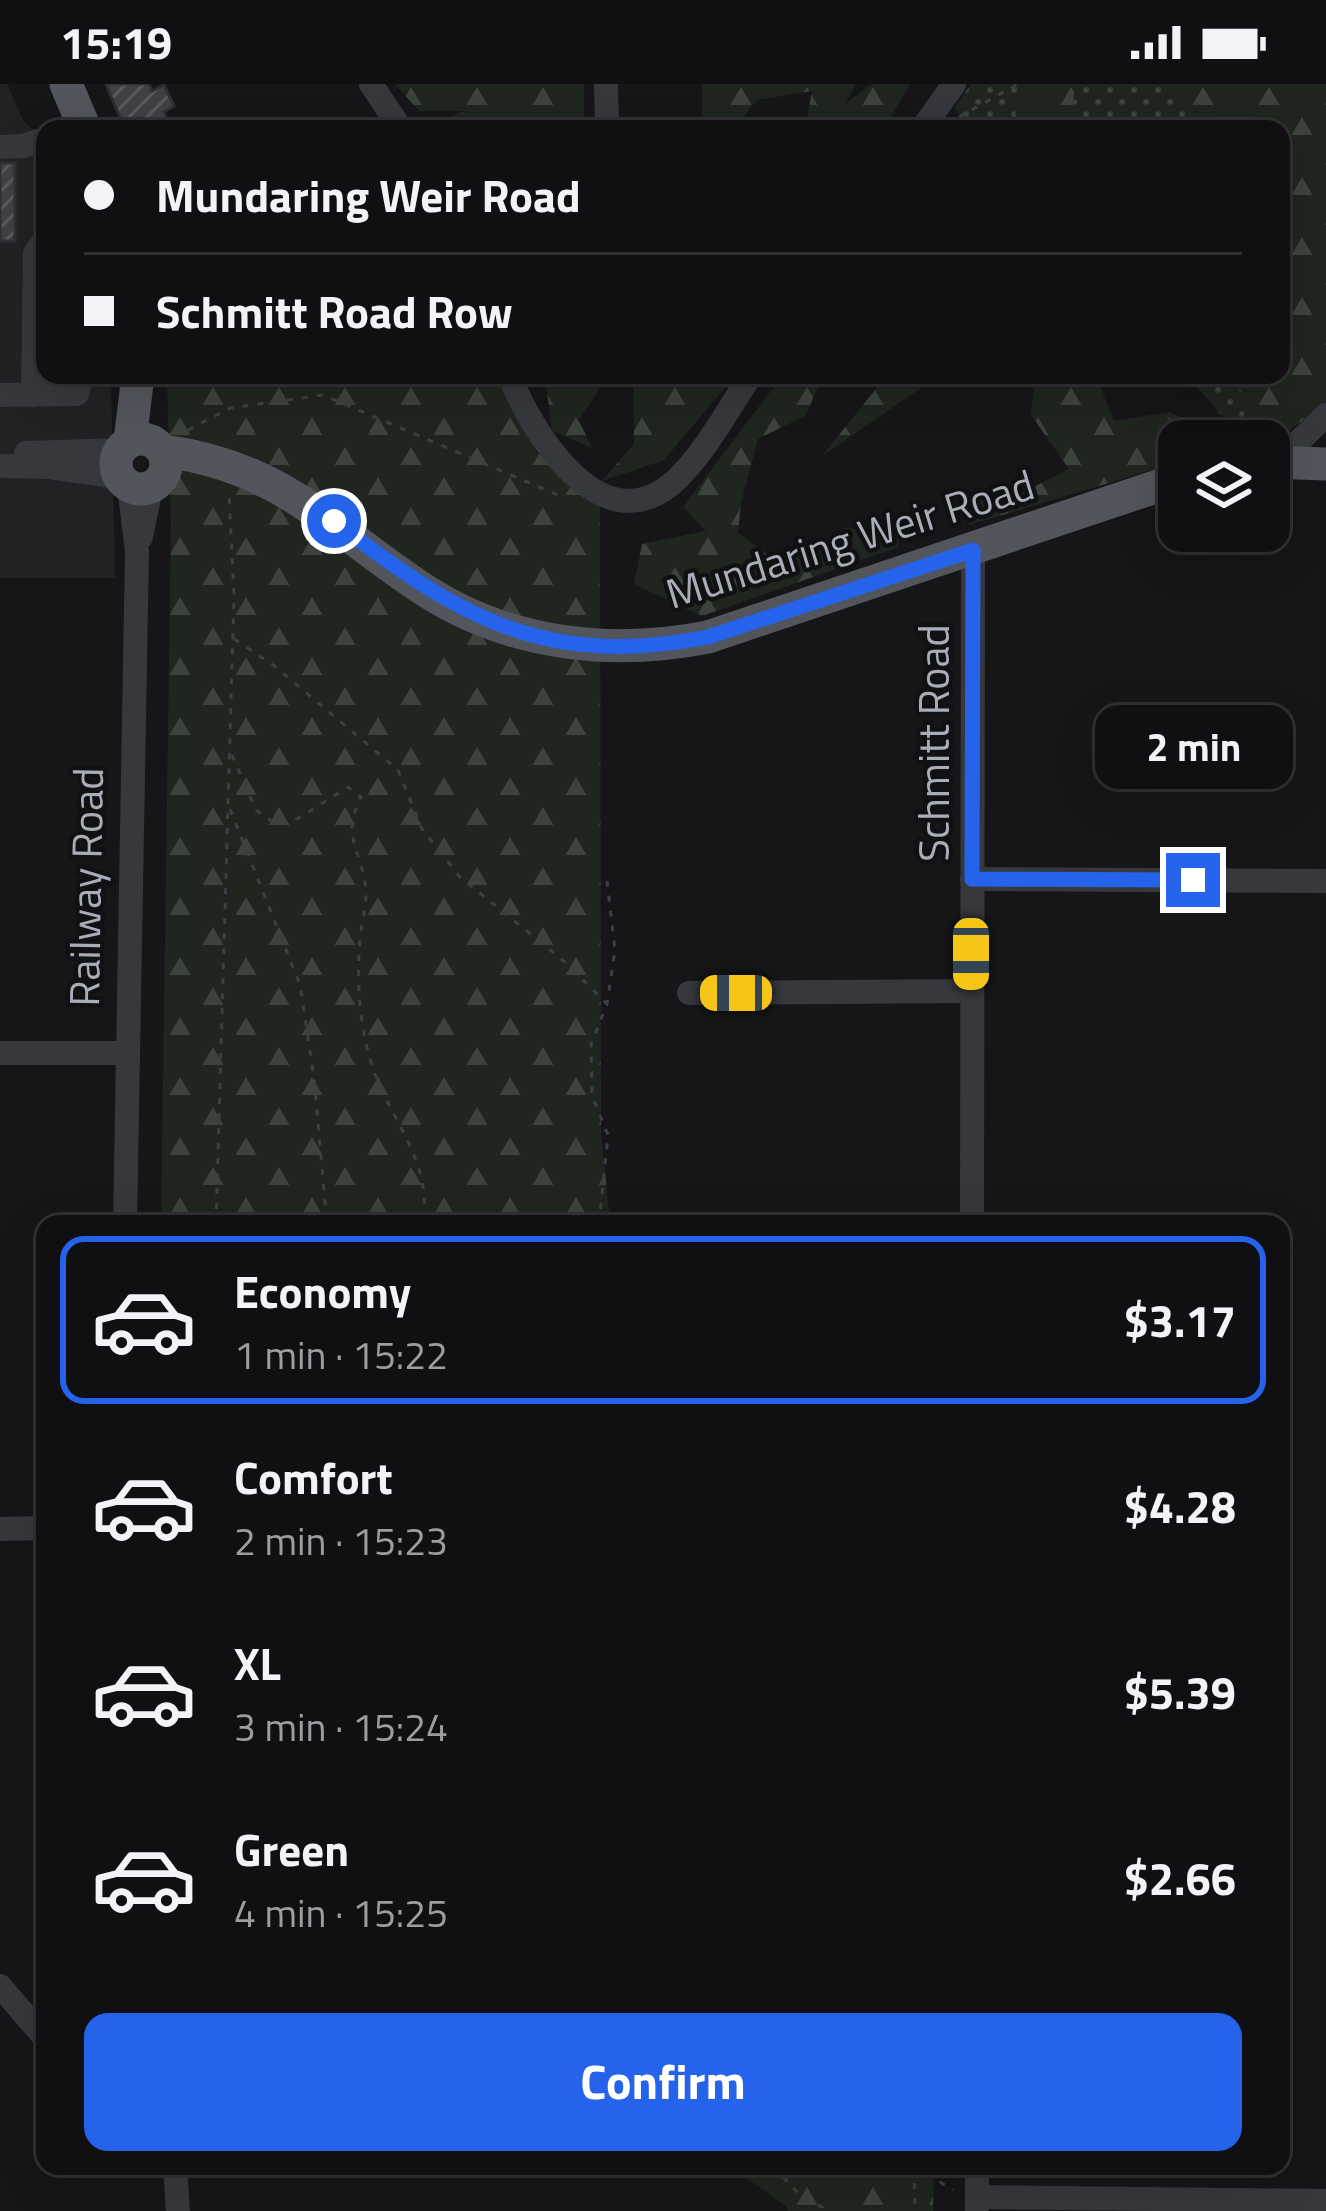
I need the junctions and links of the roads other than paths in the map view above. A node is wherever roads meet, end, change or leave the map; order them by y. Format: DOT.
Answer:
graph roads {
  1 [pos="66,84"];
  2 [pos="371,84"];
  3 [pos="607,84"];
  4 [pos="954,84"];
  5 [pos="76,120"];
  6 [pos="395,120"];
  7 [pos="607,120"];
  8 [pos="928,120"];
  9 [pos="36,144"];
  10 [pos="0,147"];
  11 [pos="36,252"];
  12 [pos="79,384"];
  13 [pos="138,384"];
  14 [pos="513,384"];
  15 [pos="745,384"];
  16 [pos="33,394"];
  17 [pos="0,395"];
  18 [pos="1326,416"];
  19 [pos="1290,447"];
  20 [pos="0,453"];
  21 [pos="145,461"];
  22 [pos="1290,462"];
  23 [pos="1326,464"];
  24 [pos="0,466"];
  25 [pos="1158,486"];
  26 [pos="973,550"];
  27 [pos="972,879"];
  28 [pos="1326,881"];
  29 [pos="971,991"];
  30 [pos="688,993"];
  31 [pos="0,1053"];
  32 [pos="128,1053"];
  33 [pos="125,1215"];
  34 [pos="972,1215"];
  35 [pos="36,1528"];
  36 [pos="0,1529"];
  37 [pos="0,1986"];
  38 [pos="36,2028"];
  39 [pos="176,2175"];
  40 [pos="1326,2200"];
  41 [pos="977,2204"];
  42 [pos="178,2211"];
  1 -- 5 [label="main road"];
  2 -- 6 [label="street"];
  3 -- 7 [label="street"];
  4 -- 8 [label="street"];
  9 -- 10 [label="street"];
  11 -- 16 [label="street"];
  12 -- 16 [label="street"];
  13 -- 21 [label="main road, Railway Road"];
  14 -- 15 [label="street"];
  16 -- 17 [label="street"];
  18 -- 19 [label="street"];
  20 -- 21 [label="street"];
  21 -- 24 [label="street"];
  21 -- 26 [label="main road, Mundaring Weir Road"];
  21 -- 32 [label="street, Railway Road"];
  22 -- 23 [label="main road"];
  25 -- 26 [label="main road, Mundaring Weir Road"];
  26 -- 27 [label="street, Schmitt Road"];
  27 -- 28 [label="street"];
  27 -- 29 [label="street, Schmitt Road"];
  29 -- 30 [label="street"];
  29 -- 34 [label="street, Schmitt Road"];
  31 -- 32 [label="street"];
  32 -- 33 [label="street, Railway Road"];
  35 -- 36 [label="street"];
  37 -- 38 [label="street"];
  39 -- 42 [label="street"];
  40 -- 41 [label="street"];
}
